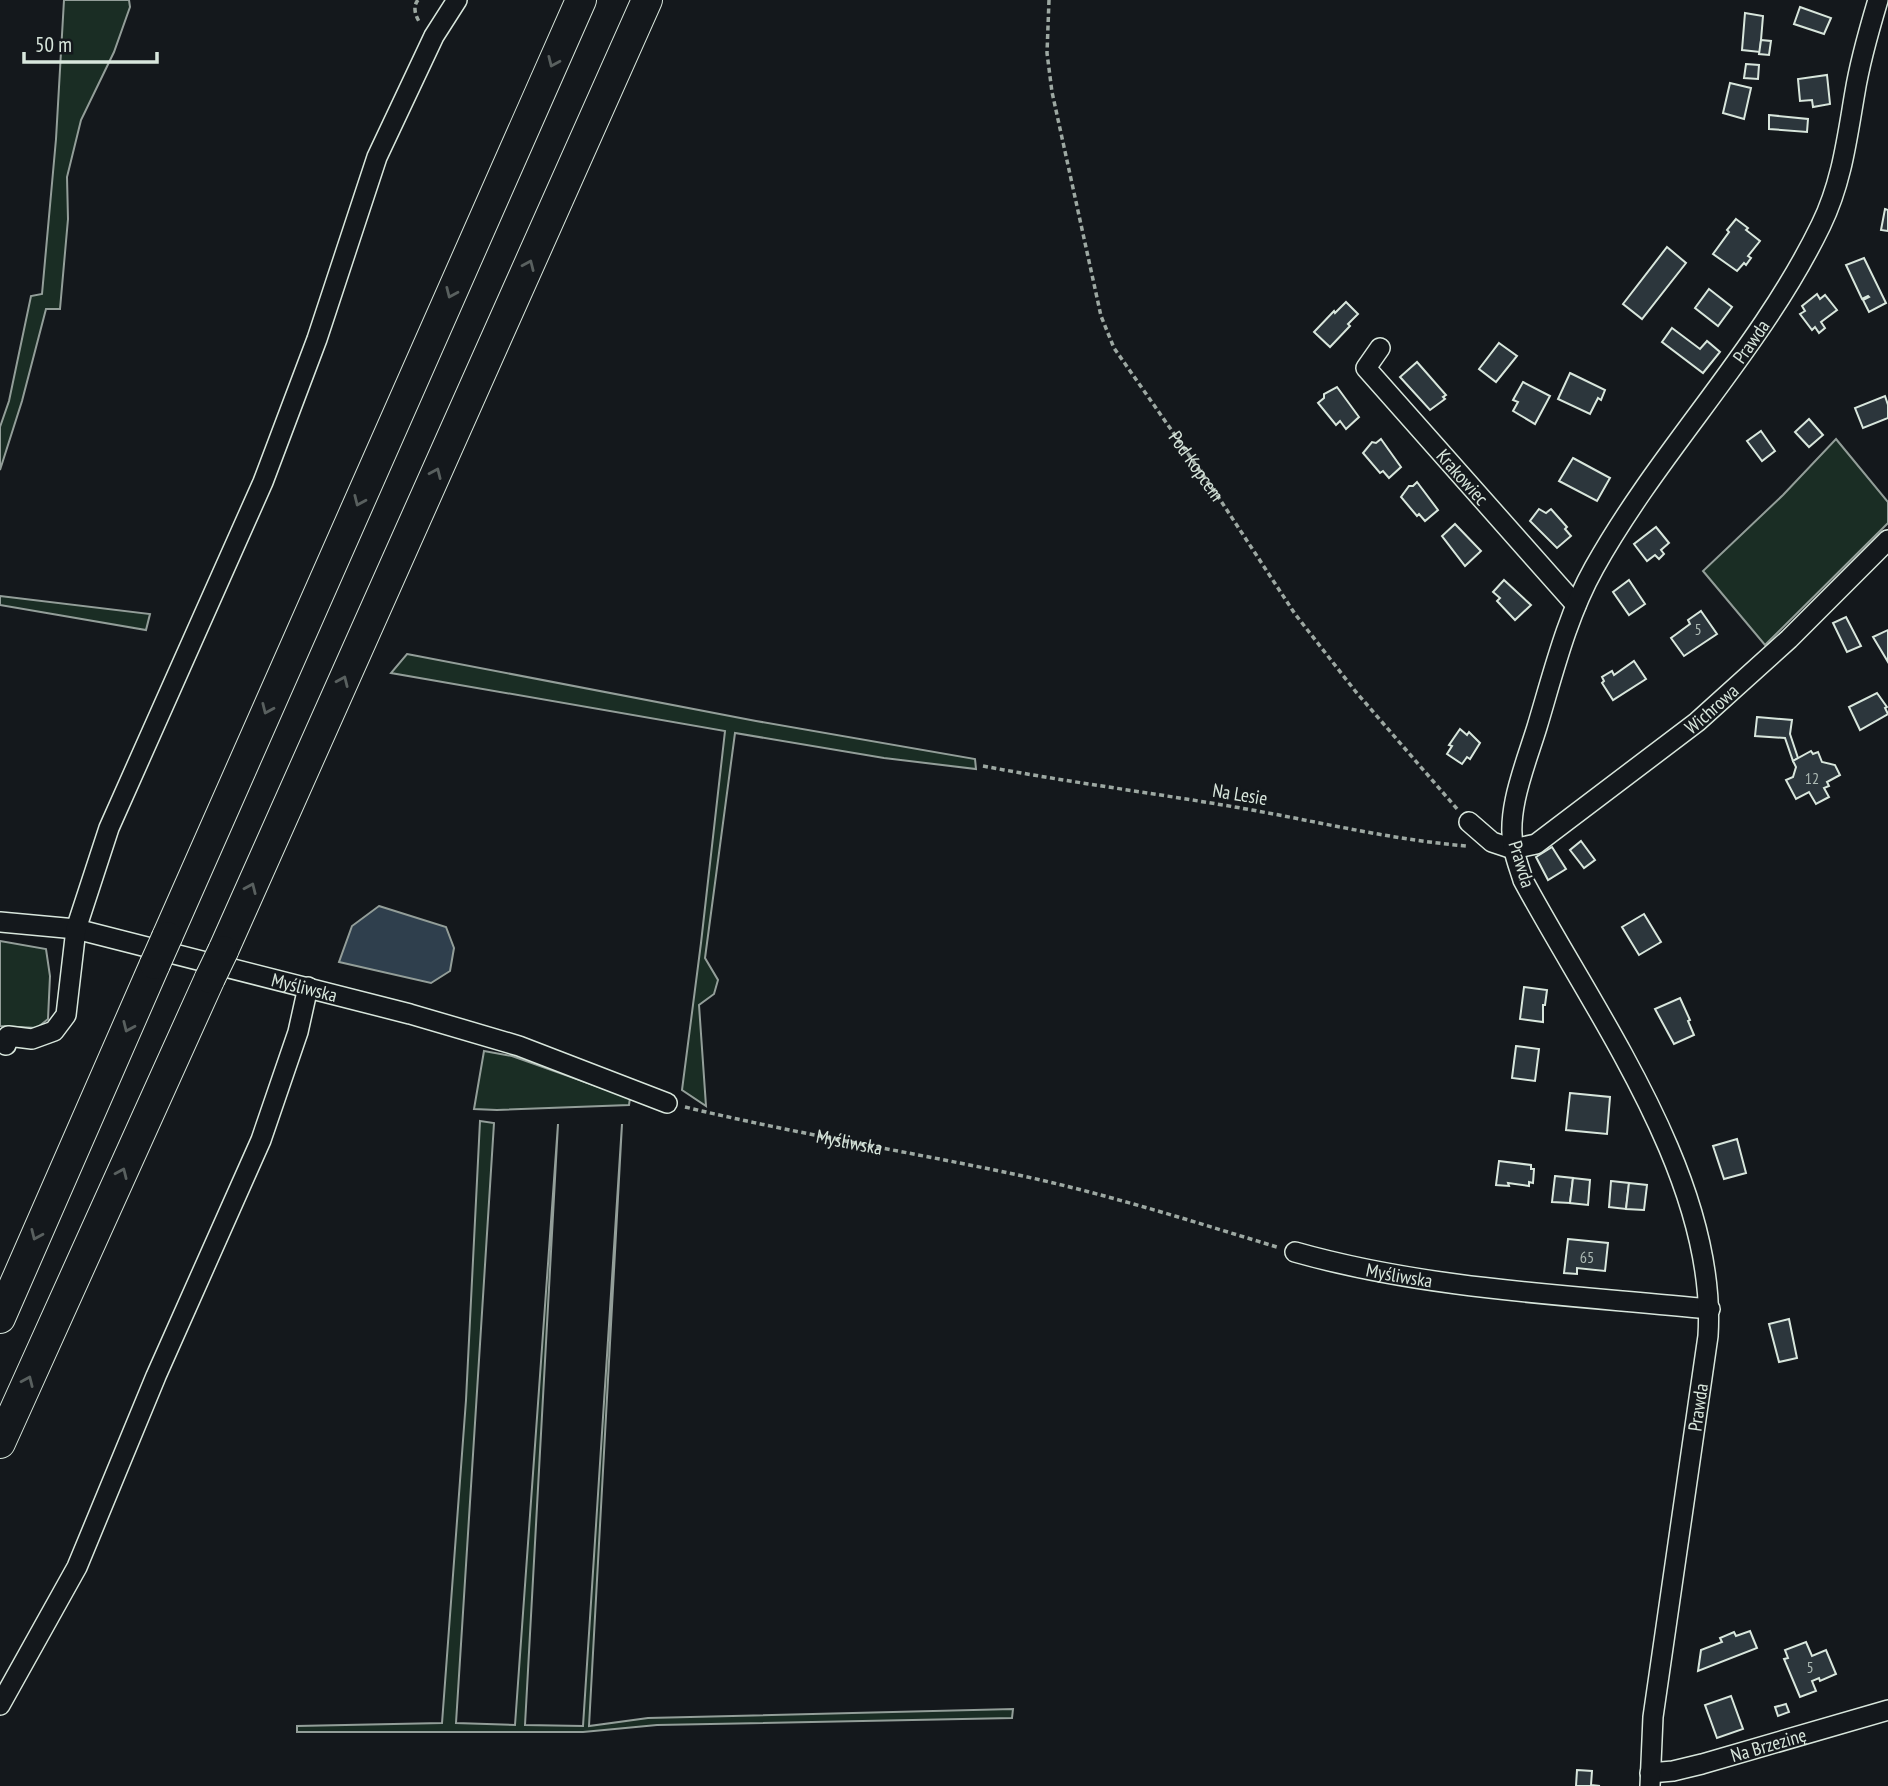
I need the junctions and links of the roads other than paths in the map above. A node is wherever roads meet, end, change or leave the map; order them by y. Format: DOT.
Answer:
graph roads {
  1 [pos="457,0"];
  2 [pos="581,0"];
  3 [pos="647,0"];
  4 [pos="1880,7"];
  5 [pos="1380,348"];
  6 [pos="1888,540"];
  7 [pos="1576,605"];
  8 [pos="1469,822"];
  9 [pos="1513,849"];
  10 [pos="0,922"];
  11 [pos="76,929"];
  12 [pos="308,987"];
  13 [pos="6,1045"];
  14 [pos="667,1103"];
  15 [pos="1295,1252"];
  16 [pos="1710,1309"];
  17 [pos="0,1318"];
  18 [pos="0,1443"];
  19 [pos="0,1704"];
  20 [pos="1888,1710"];
  21 [pos="1650,1779"];
  1 -- 11 [label="street"];
  2 -- 17 [label="highway, one-way, bridge"];
  18 -- 3 [label="highway, one-way, bridge"];
  4 -- 7 [label="street, Prawda"];
  5 -- 7 [label="street, Krakowiec"];
  6 -- 9 [label="street, Wichrowa"];
  7 -- 9 [label="street, Prawda"];
  8 -- 9 [label="street"];
  9 -- 16 [label="street, Prawda"];
  10 -- 11 [label="street, Myśliwska"];
  11 -- 12 [label="street, Myśliwska"];
  11 -- 13 [label="street"];
  12 -- 14 [label="street, Myśliwska"];
  12 -- 19 [label="street"];
  15 -- 16 [label="street, Myśliwska"];
  16 -- 21 [label="street, Prawda"];
  20 -- 21 [label="street, Na Brzezinę"];
}
